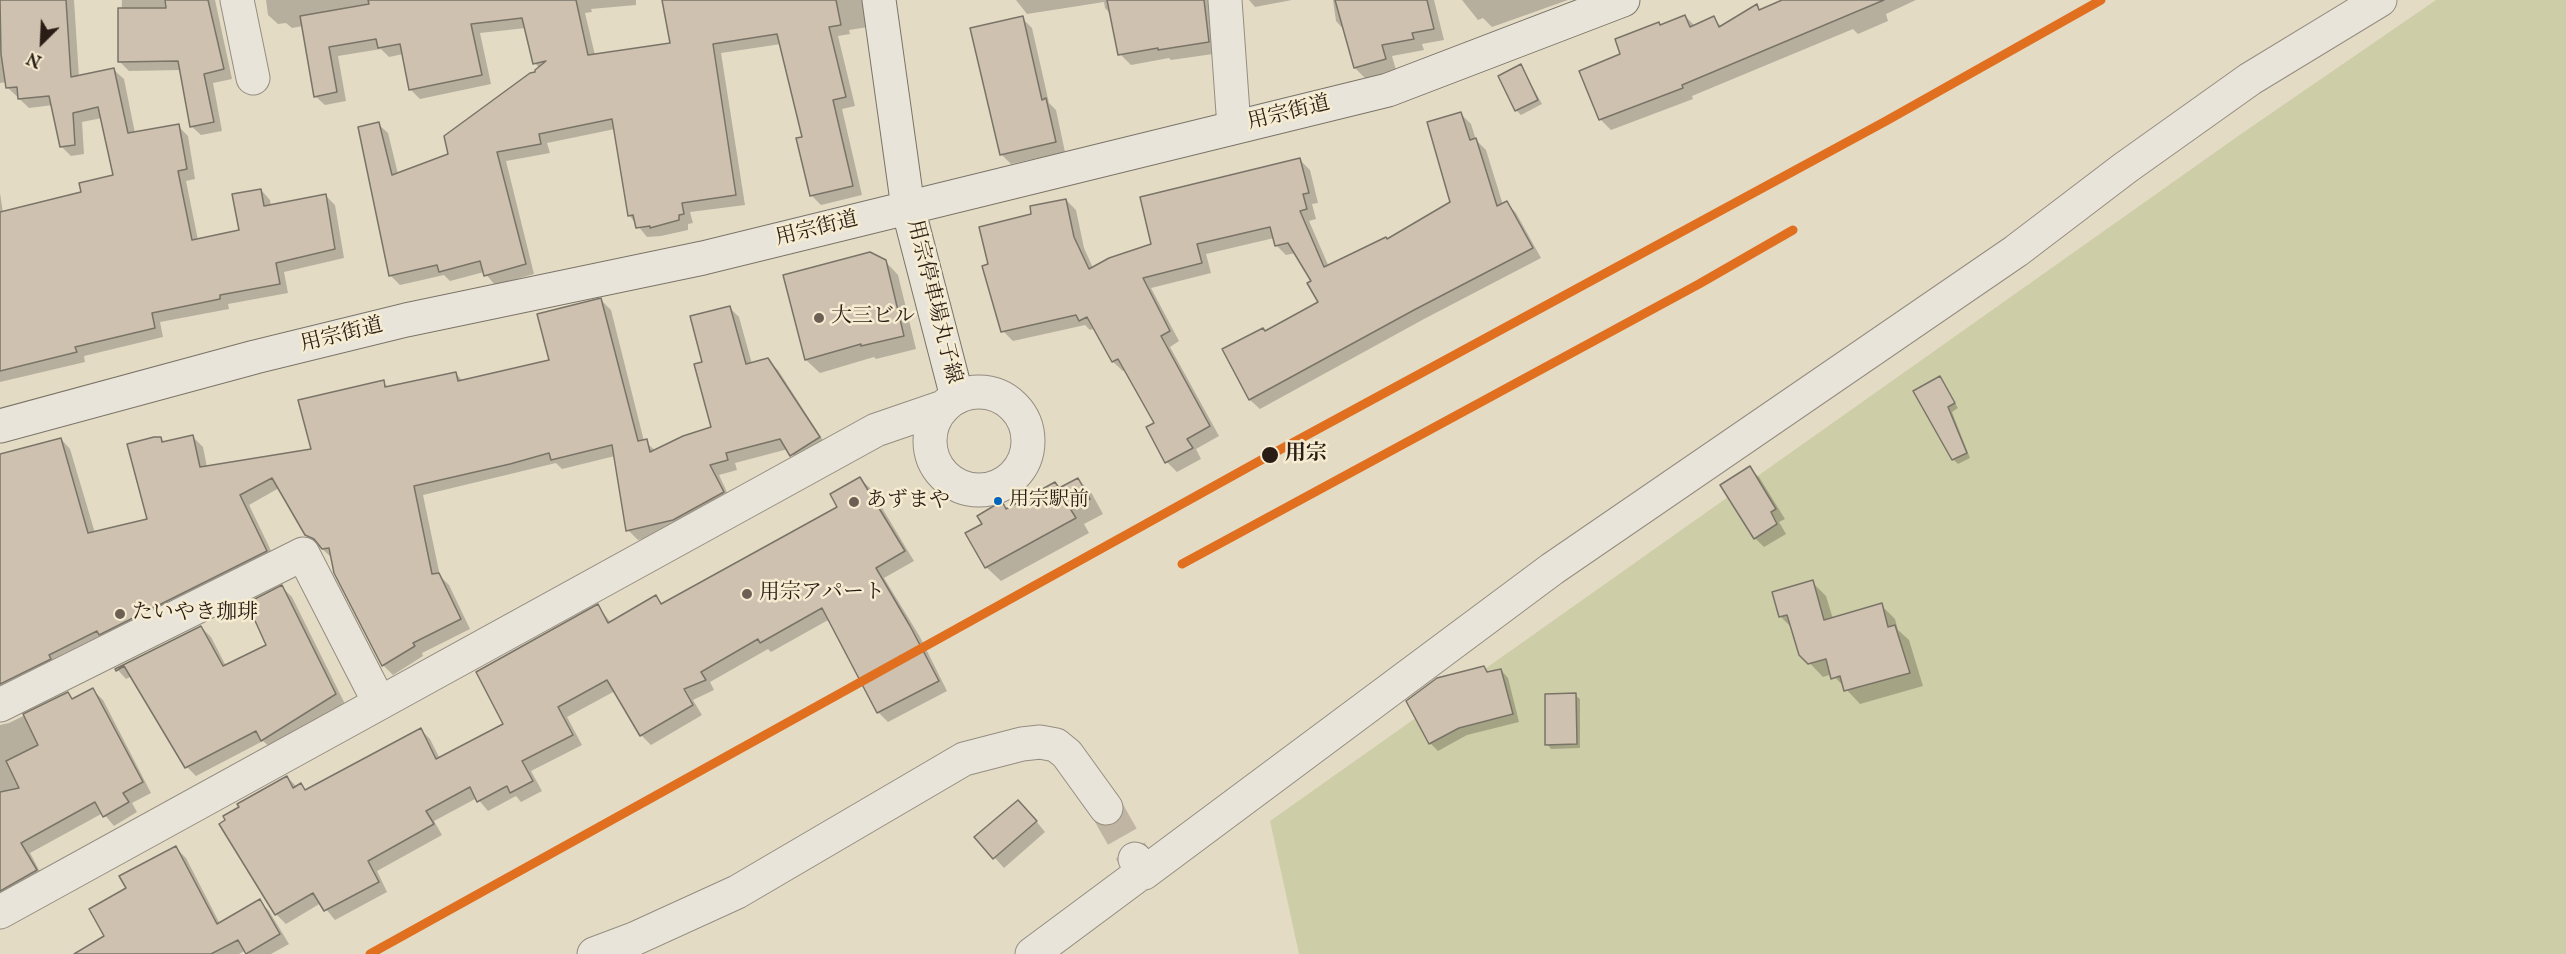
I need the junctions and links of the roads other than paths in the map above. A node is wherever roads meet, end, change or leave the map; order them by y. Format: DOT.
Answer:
graph roads {
  1 [pos="237,0"];
  2 [pos="879,0"];
  3 [pos="1225,0"];
  4 [pos="2380,0"];
  5 [pos="1614,2"];
  6 [pos="253,78"];
  7 [pos="1234,127"];
  8 [pos="908,208"];
  9 [pos="0,426"];
  10 [pos="380,702"];
  11 [pos="0,705"];
  12 [pos="1106,808"];
  13 [pos="0,912"];
  14 [pos="594,954"];
  15 [pos="1032,954"];
  1 -- 6 [label="street"];
  2 -- 8 [label="street, 用宗停車場丸子線"];
  3 -- 7 [label="street"];
  4 -- 15 [label="street"];
  5 -- 7 [label="street, 用宗街道"];
  7 -- 8 [label="street, 用宗街道"];
  8 -- 9 [label="street, 用宗街道"];
  8 -- 10 [label="street, 用宗停車場丸子線"];
  10 -- 11 [label="street"];
  10 -- 13 [label="street"];
  12 -- 14 [label="street"];
}
